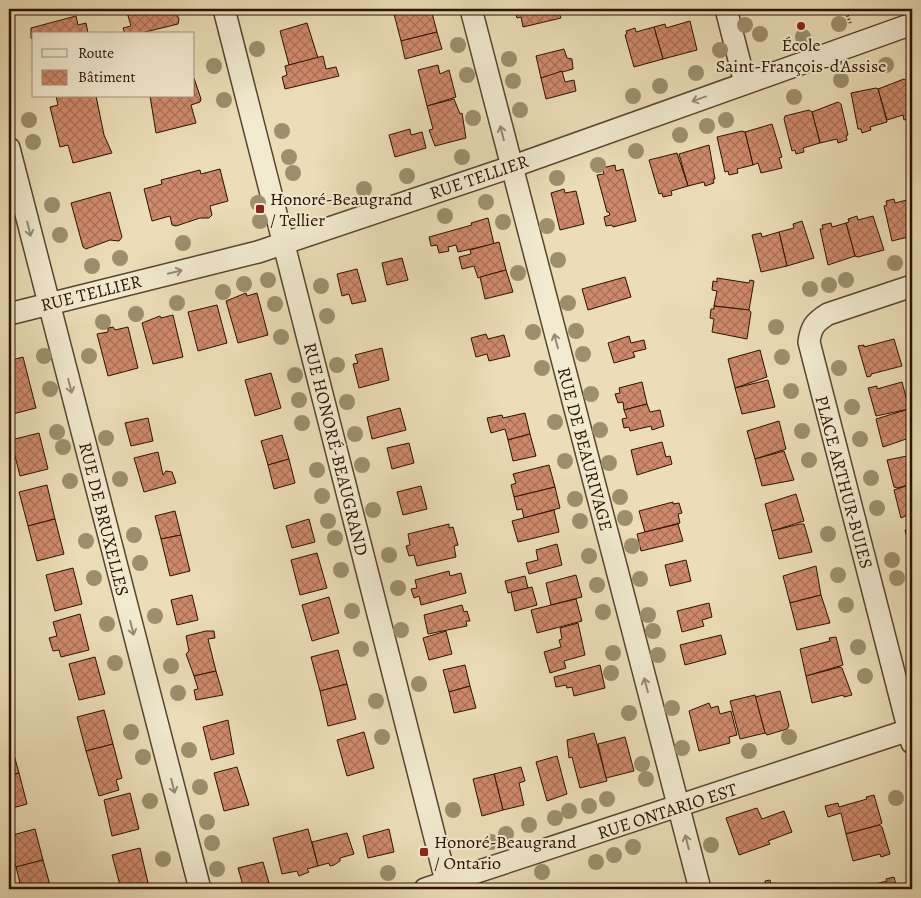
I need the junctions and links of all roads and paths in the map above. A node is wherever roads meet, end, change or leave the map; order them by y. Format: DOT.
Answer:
graph roads {
  1 [pos="224,9"];
  2 [pos="471,9"];
  3 [pos="726,9"];
  4 [pos="912,24"];
  5 [pos="745,83"];
  6 [pos="9,148"];
  7 [pos="511,166"];
  8 [pos="284,243"];
  9 [pos="912,286"];
  10 [pos="48,303"];
  11 [pos="9,314"];
  12 [pos="910,736"];
  13 [pos="678,807"];
  14 [pos="447,886"];
  15 [pos="200,889"];
  16 [pos="425,889"];
  17 [pos="700,889"];
  1 -- 8 [label="street, RUE HONORÉ-BEAUGRAND"];
  7 -- 2 [label="street, RUE DE BEAURIVAGE, one-way"];
  3 -- 5 [label="street"];
  4 -- 5 [label="street, RUE TELLIER"];
  5 -- 7 [label="street, RUE TELLIER, one-way"];
  6 -- 10 [label="street, RUE DE BRUXELLES, one-way"];
  7 -- 8 [label="street, RUE TELLIER"];
  13 -- 7 [label="street, RUE DE BEAURIVAGE, one-way"];
  10 -- 8 [label="street, RUE TELLIER, one-way"];
  8 -- 14 [label="street, RUE HONORÉ-BEAUGRAND"];
  9 -- 12 [label="street, PLACE ARTHUR-BUIES"];
  10 -- 11 [label="street, RUE TELLIER"];
  10 -- 15 [label="street, RUE DE BRUXELLES, one-way"];
  12 -- 13 [label="street, RUE ONTARIO EST"];
  13 -- 14 [label="street, RUE ONTARIO EST"];
  17 -- 13 [label="street, RUE DE BEAURIVAGE, one-way"];
  14 -- 16 [label="street, RUE ONTARIO EST"];
}
